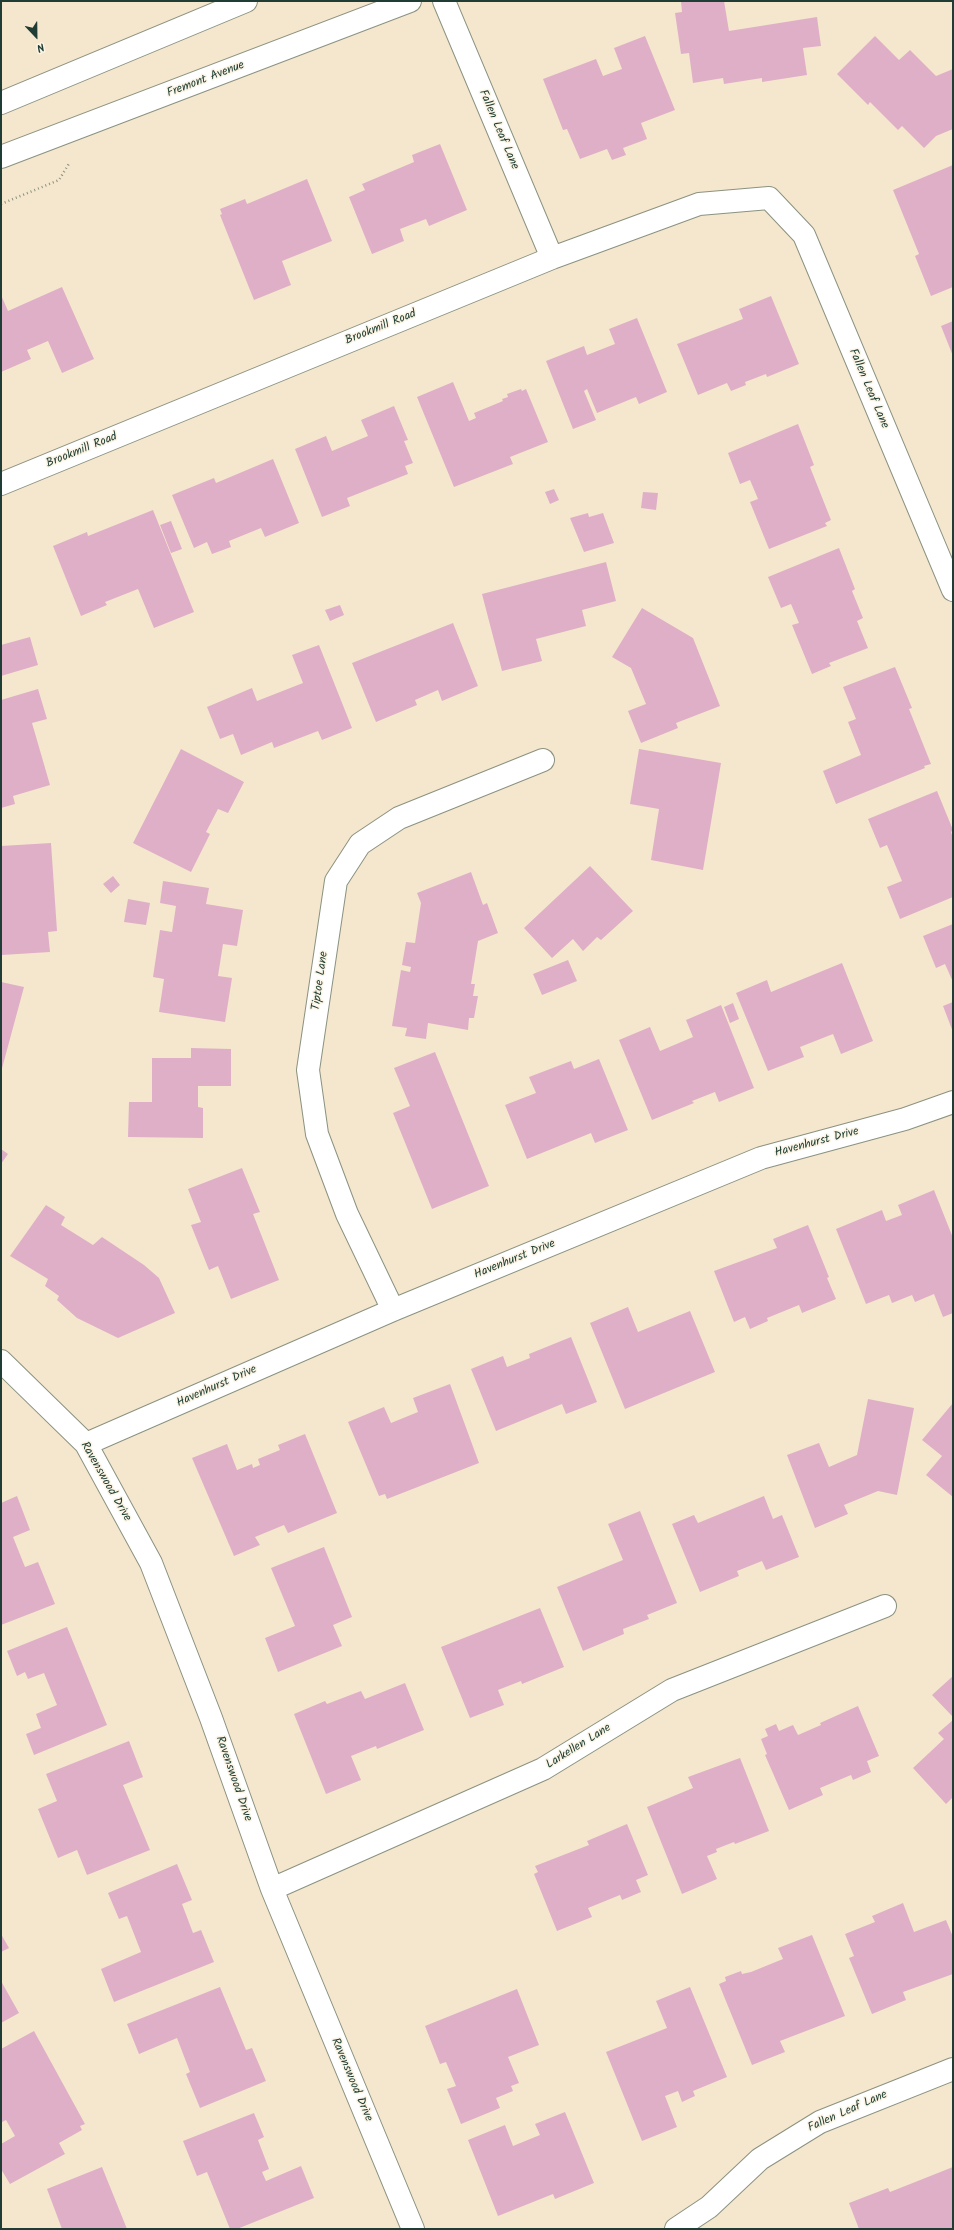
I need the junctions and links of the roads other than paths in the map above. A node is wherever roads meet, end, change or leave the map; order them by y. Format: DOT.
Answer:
graph roads {
  1 [pos="246,1"];
  2 [pos="410,1"];
  3 [pos="444,1"];
  4 [pos="1,102"];
  5 [pos="1,157"];
  6 [pos="769,198"];
  7 [pos="552,258"];
  8 [pos="1,484"];
  9 [pos="953,590"];
  10 [pos="543,760"];
  11 [pos="953,1102"];
  12 [pos="393,1310"];
  13 [pos="1,1361"];
  14 [pos="86,1444"];
  15 [pos="885,1606"];
  16 [pos="272,1889"];
  17 [pos="953,2069"];
  18 [pos="413,2229"];
  19 [pos="676,2229"];
  1 -- 4 [label="street"];
  2 -- 5 [label="street, Fremont Avenue"];
  3 -- 7 [label="street, Fallen Leaf Lane"];
  6 -- 7 [label="street, Brookmill Road"];
  6 -- 9 [label="street, Fallen Leaf Lane"];
  7 -- 8 [label="street, Brookmill Road"];
  10 -- 12 [label="street, Tiptoe Lane"];
  11 -- 12 [label="street, Havenhurst Drive"];
  12 -- 14 [label="street, Havenhurst Drive"];
  13 -- 14 [label="street, Ravenswood Drive"];
  14 -- 16 [label="street, Ravenswood Drive"];
  15 -- 16 [label="street, Larkellen Lane"];
  16 -- 18 [label="street, Ravenswood Drive"];
  17 -- 19 [label="street, Fallen Leaf Lane"];
}
